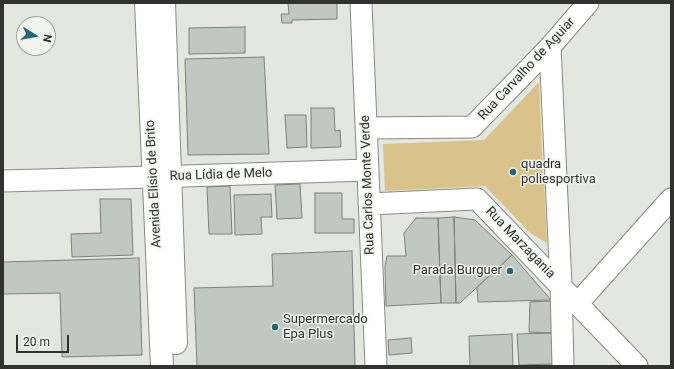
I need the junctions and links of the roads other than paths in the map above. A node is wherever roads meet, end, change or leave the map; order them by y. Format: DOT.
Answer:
graph roads {
  1 [pos="146,3"];
  2 [pos="164,3"];
  3 [pos="361,3"];
  4 [pos="588,3"];
  5 [pos="550,47"];
  6 [pos="366,128"];
  7 [pos="367,170"];
  8 [pos="162,177"];
  9 [pos="3,180"];
  10 [pos="671,200"];
  11 [pos="369,204"];
  12 [pos="561,286"];
  13 [pos="577,304"];
  14 [pos="162,366"];
  15 [pos="177,366"];
  16 [pos="376,366"];
  17 [pos="564,366"];
  18 [pos="637,366"];
  1 -- 8 [label="street, Avenida Elísio de Brito"];
  2 -- 8 [label="street, Avenida Elísio de Brito"];
  3 -- 6 [label="street, Rua Carlos Monte Verde"];
  4 -- 5 [label="street, Rua Carvalho de Aguiar"];
  5 -- 6 [label="street, Rua Carvalho de Aguiar"];
  5 -- 12 [label="street"];
  6 -- 7 [label="street, Rua Carlos Monte Verde"];
  7 -- 8 [label="street, Rua Lídia de Melo"];
  7 -- 11 [label="street, Rua Carlos Monte Verde"];
  8 -- 9 [label="street, Rua Lídia de Melo"];
  8 -- 14 [label="street, Avenida Elísio de Brito"];
  8 -- 15 [label="street, Avenida Elísio de Brito"];
  10 -- 13 [label="street"];
  11 -- 12 [label="street, Rua Marzagania"];
  11 -- 16 [label="street, Rua Carlos Monte Verde"];
  12 -- 13 [label="street, Rua Marzagania"];
  12 -- 17 [label="street"];
  13 -- 18 [label="street, Rua Marzagania"];
}
